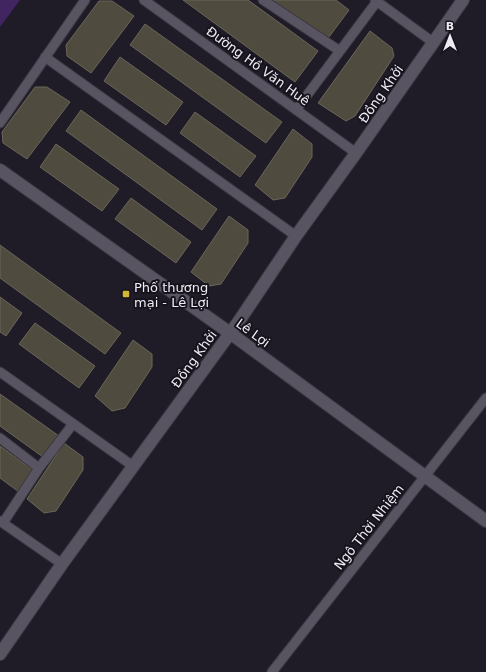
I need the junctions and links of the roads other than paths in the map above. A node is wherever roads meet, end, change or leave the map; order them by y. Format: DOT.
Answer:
graph roads {
  1 [pos="85,0"];
  2 [pos="144,0"];
  3 [pos="377,0"];
  4 [pos="463,0"];
  5 [pos="266,1"];
  6 [pos="434,43"];
  7 [pos="340,51"];
  8 [pos="44,57"];
  9 [pos="296,110"];
  10 [pos="0,123"];
  11 [pos="356,153"];
  12 [pos="0,170"];
  13 [pos="296,236"];
  14 [pos="230,333"];
  15 [pos="1,375"];
  16 [pos="486,398"];
  17 [pos="73,424"];
  18 [pos="0,438"];
  19 [pos="133,466"];
  20 [pos="39,468"];
  21 [pos="424,477"];
  22 [pos="486,521"];
  23 [pos="2,522"];
  24 [pos="62,564"];
  25 [pos="0,654"];
  26 [pos="272,672"];
  1 -- 8 [label="street"];
  2 -- 9 [label="street, Đường Hồ Văn Huê"];
  3 -- 6 [label="street"];
  3 -- 7 [label="street"];
  4 -- 6 [label="street, Đồng Khởi"];
  5 -- 7 [label="street"];
  6 -- 11 [label="street, Đồng Khởi"];
  7 -- 9 [label="street"];
  8 -- 10 [label="street"];
  8 -- 13 [label="street"];
  9 -- 11 [label="street, Đường Hồ Văn Huê"];
  11 -- 13 [label="street, Đồng Khởi"];
  12 -- 14 [label="street, Lê Lợi"];
  13 -- 14 [label="street, Đồng Khởi"];
  14 -- 19 [label="street, Đồng Khởi"];
  14 -- 21 [label="street, Lê Lợi"];
  15 -- 17 [label="street"];
  16 -- 21 [label="street, Ngô Thời Nhiệm"];
  17 -- 19 [label="street"];
  17 -- 20 [label="street"];
  18 -- 20 [label="street"];
  19 -- 24 [label="street, Đồng Khởi"];
  20 -- 23 [label="street"];
  21 -- 22 [label="street, Lê Lợi"];
  21 -- 26 [label="street, Ngô Thời Nhiệm"];
  23 -- 24 [label="street"];
  24 -- 25 [label="street, Đồng Khởi"];
}
